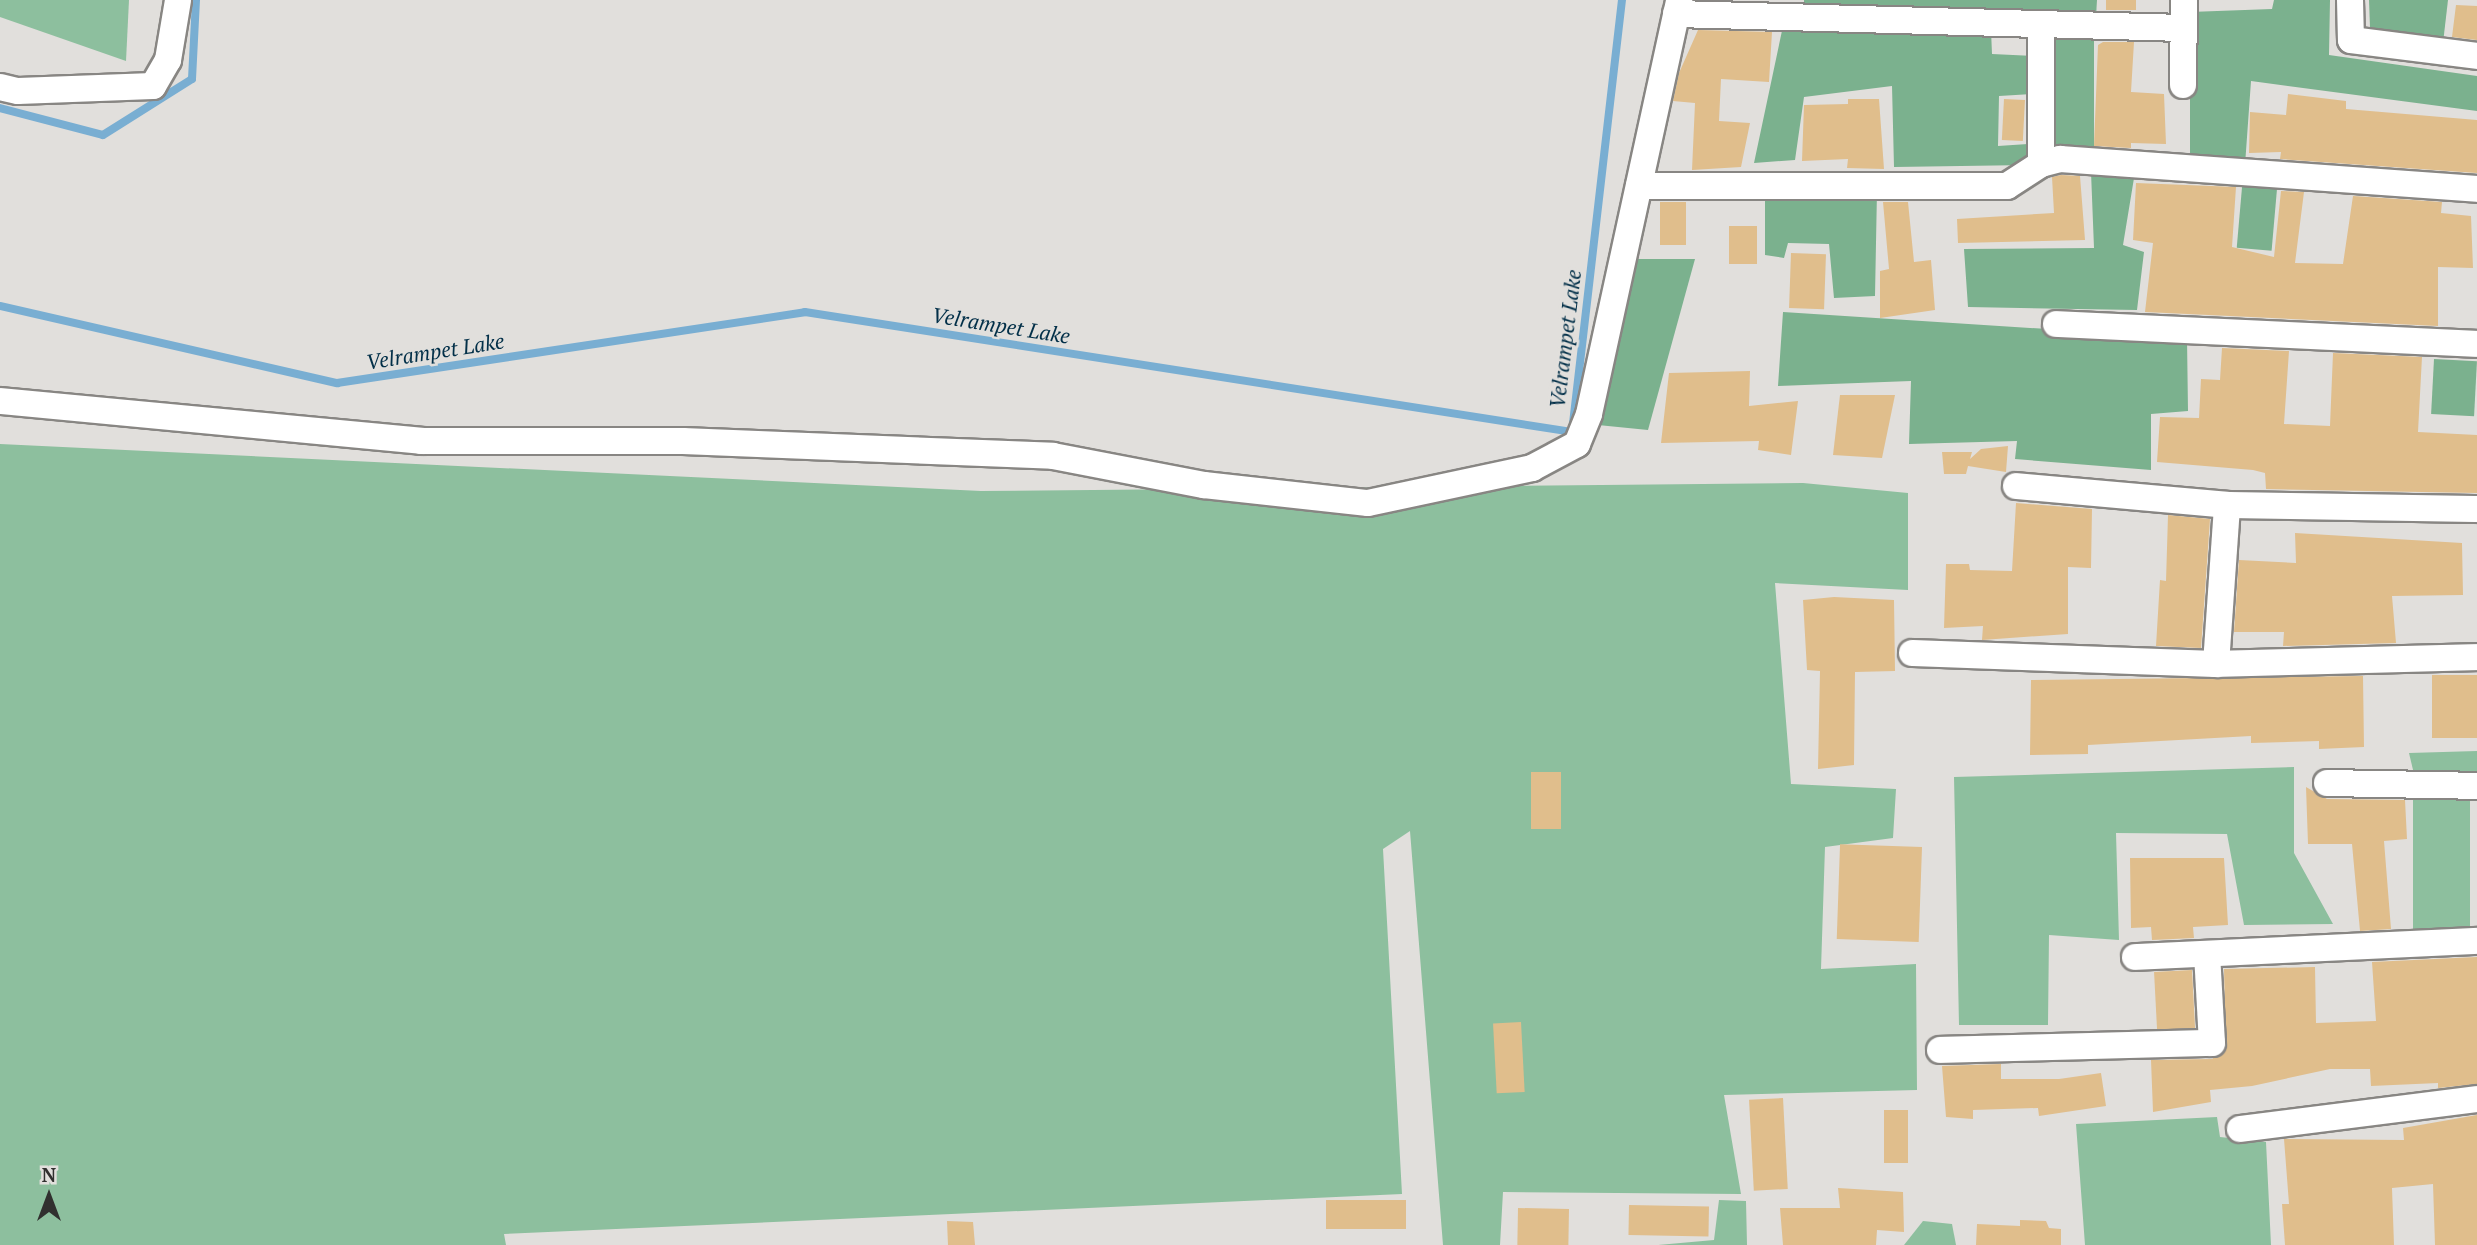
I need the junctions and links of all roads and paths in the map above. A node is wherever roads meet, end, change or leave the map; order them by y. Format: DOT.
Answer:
graph roads {
  1 [pos="178,0"];
  2 [pos="2184,0"];
  3 [pos="2350,0"];
  4 [pos="1678,7"];
  5 [pos="2041,24"];
  6 [pos="2182,29"];
  7 [pos="2477,56"];
  8 [pos="2183,85"];
  9 [pos="0,87"];
  10 [pos="2040,164"];
  11 [pos="1639,186"];
  12 [pos="2477,189"];
  13 [pos="2056,324"];
  14 [pos="2477,344"];
  15 [pos="0,401"];
  16 [pos="2016,486"];
  17 [pos="2227,505"];
  18 [pos="2477,509"];
  19 [pos="1912,653"];
  20 [pos="2477,657"];
  21 [pos="2216,664"];
  22 [pos="2327,783"];
  23 [pos="2477,786"];
  24 [pos="2477,941"];
  25 [pos="2207,954"];
  26 [pos="2135,957"];
  27 [pos="1940,1050"];
  28 [pos="2477,1098"];
  29 [pos="2240,1129"];
  1 -- 9 [label="street"];
  2 -- 6 [label="street"];
  3 -- 7 [label="street"];
  4 -- 5 [label="street"];
  4 -- 11 [label="street"];
  5 -- 6 [label="street"];
  5 -- 10 [label="street"];
  6 -- 8 [label="street"];
  10 -- 11 [label="street"];
  10 -- 12 [label="street"];
  11 -- 15 [label="street"];
  13 -- 14 [label="street"];
  16 -- 17 [label="street"];
  17 -- 18 [label="street"];
  17 -- 21 [label="street"];
  19 -- 21 [label="street"];
  20 -- 21 [label="street"];
  22 -- 23 [label="street"];
  24 -- 25 [label="street"];
  25 -- 26 [label="street"];
  25 -- 27 [label="street"];
  28 -- 29 [label="street"];
}
